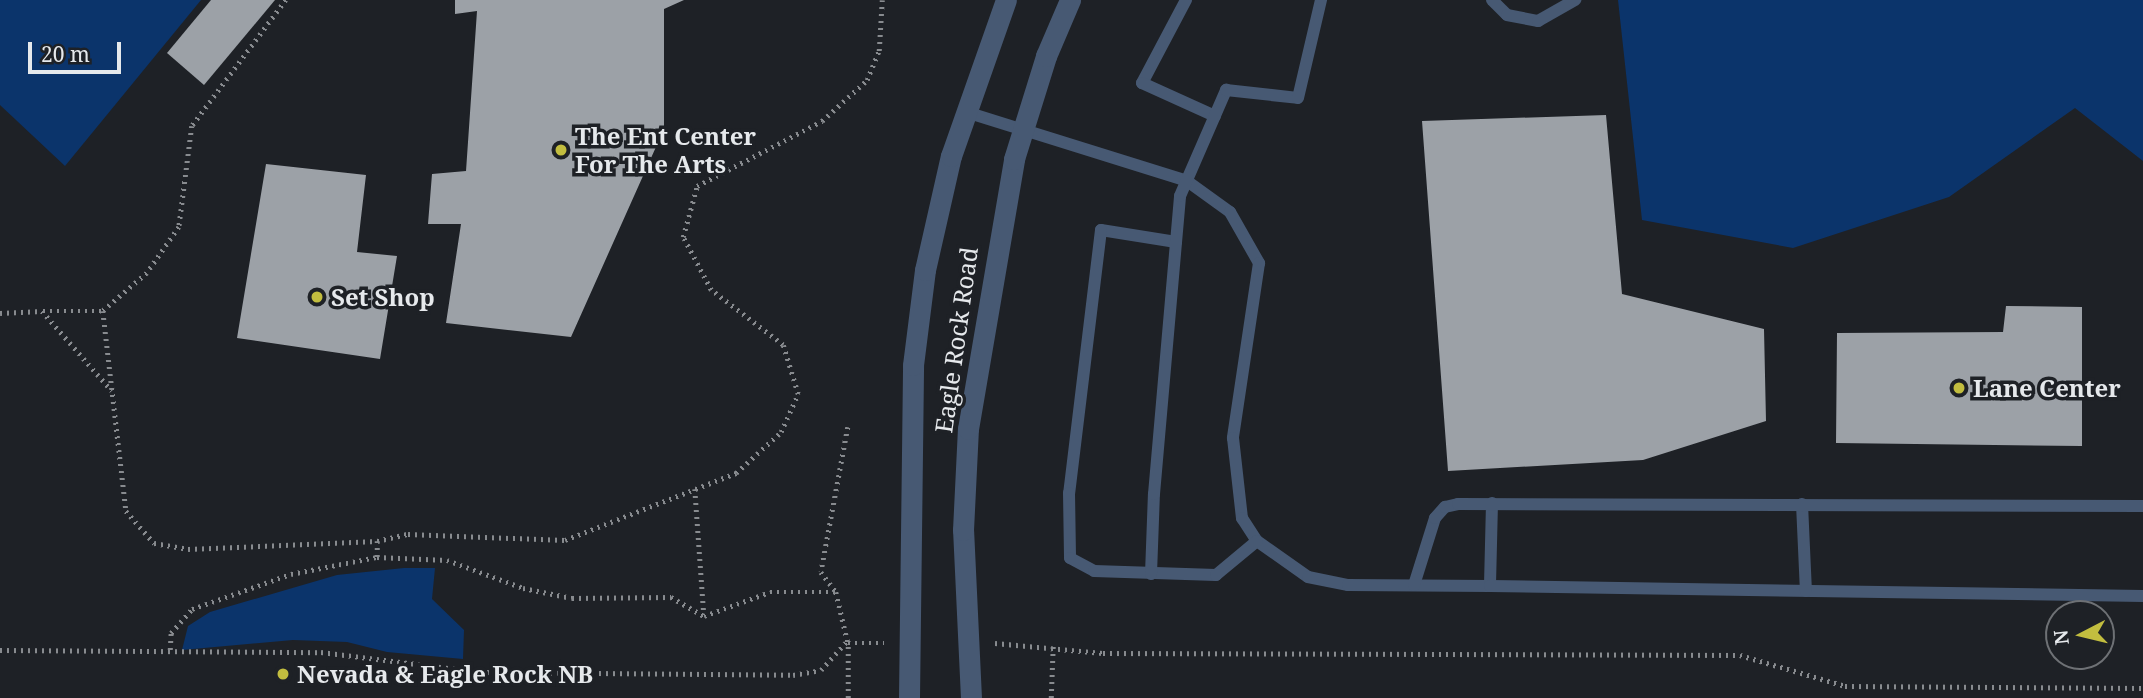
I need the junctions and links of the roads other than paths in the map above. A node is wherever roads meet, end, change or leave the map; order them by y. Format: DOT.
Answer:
graph roads {
  1 [pos="1006,0"];
  2 [pos="1070,0"];
  3 [pos="1186,0"];
  4 [pos="1321,0"];
  5 [pos="1492,0"];
  6 [pos="1575,0"];
  7 [pos="966,112"];
  8 [pos="1215,116"];
  9 [pos="1023,130"];
  10 [pos="1187,181"];
  11 [pos="1176,242"];
  12 [pos="1492,503"];
  13 [pos="1802,504"];
  14 [pos="2143,506"];
  15 [pos="1257,541"];
  16 [pos="1151,574"];
  17 [pos="1414,585"];
  18 [pos="1490,586"];
  19 [pos="1806,591"];
  20 [pos="2143,596"];
  21 [pos="909,698"];
  22 [pos="971,698"];
  1 -- 7 [label="street, Eagle Rock Road"];
  2 -- 9 [label="street, Eagle Rock Road"];
  3 -- 8 [label="lane"];
  4 -- 8 [label="lane"];
  5 -- 6 [label="lane"];
  7 -- 9 [label="lane"];
  7 -- 21 [label="street, Eagle Rock Road"];
  8 -- 10 [label="lane"];
  9 -- 10 [label="lane"];
  9 -- 22 [label="street, Eagle Rock Road"];
  10 -- 11 [label="lane"];
  10 -- 15 [label="lane"];
  11 -- 16 [label="lane"];
  11 -- 16 [label="lane"];
  12 -- 13 [label="lane"];
  12 -- 17 [label="lane"];
  12 -- 18 [label="lane"];
  13 -- 14 [label="lane"];
  13 -- 19 [label="lane"];
  15 -- 16 [label="lane"];
  15 -- 17 [label="lane"];
  17 -- 18 [label="lane"];
  18 -- 19 [label="lane"];
  19 -- 20 [label="lane"];
}
